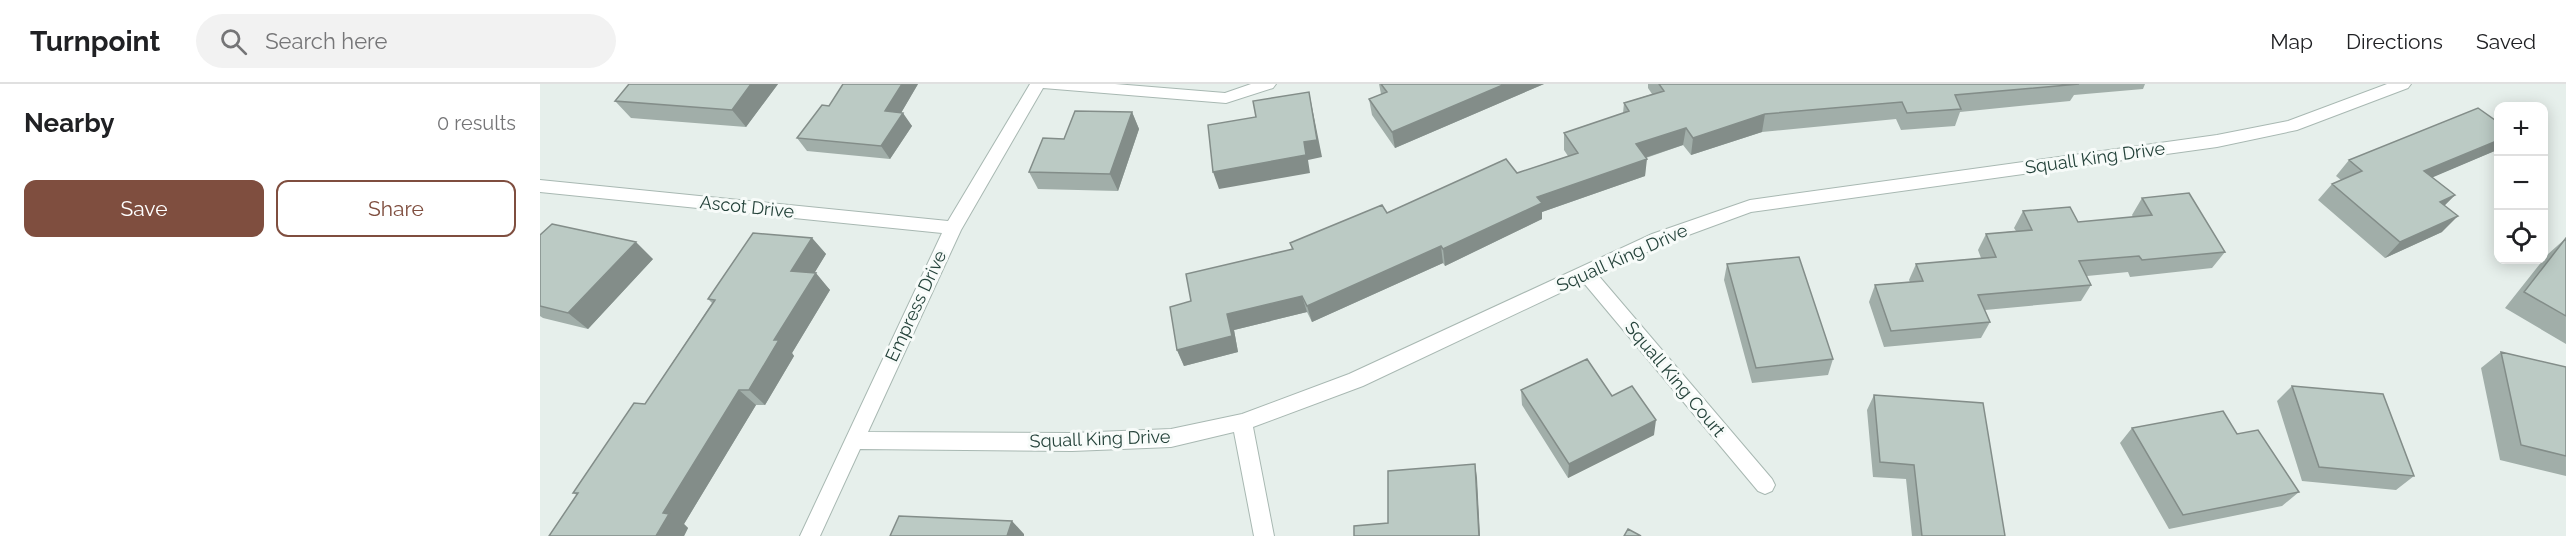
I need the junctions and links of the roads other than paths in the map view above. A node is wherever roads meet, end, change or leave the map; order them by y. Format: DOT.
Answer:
graph roads {
  1 [pos="1038,84"];
  2 [pos="1047,84"];
  3 [pos="1268,84"];
  4 [pos="2403,84"];
  5 [pos="540,186"];
  6 [pos="953,228"];
  7 [pos="1586,273"];
  8 [pos="1242,422"];
  9 [pos="854,440"];
  10 [pos="1764,485"];
  11 [pos="810,536"];
  12 [pos="1264,536"];
  1 -- 6 [label="street, Empress Drive"];
  2 -- 3 [label="street"];
  4 -- 7 [label="street, Squall King Drive"];
  5 -- 6 [label="street, Ascot Drive"];
  6 -- 9 [label="street, Empress Drive"];
  7 -- 8 [label="street, Squall King Drive"];
  7 -- 10 [label="street, Squall King Court"];
  8 -- 9 [label="street, Squall King Drive"];
  8 -- 12 [label="street"];
  9 -- 11 [label="street, Empress Drive"];
}
